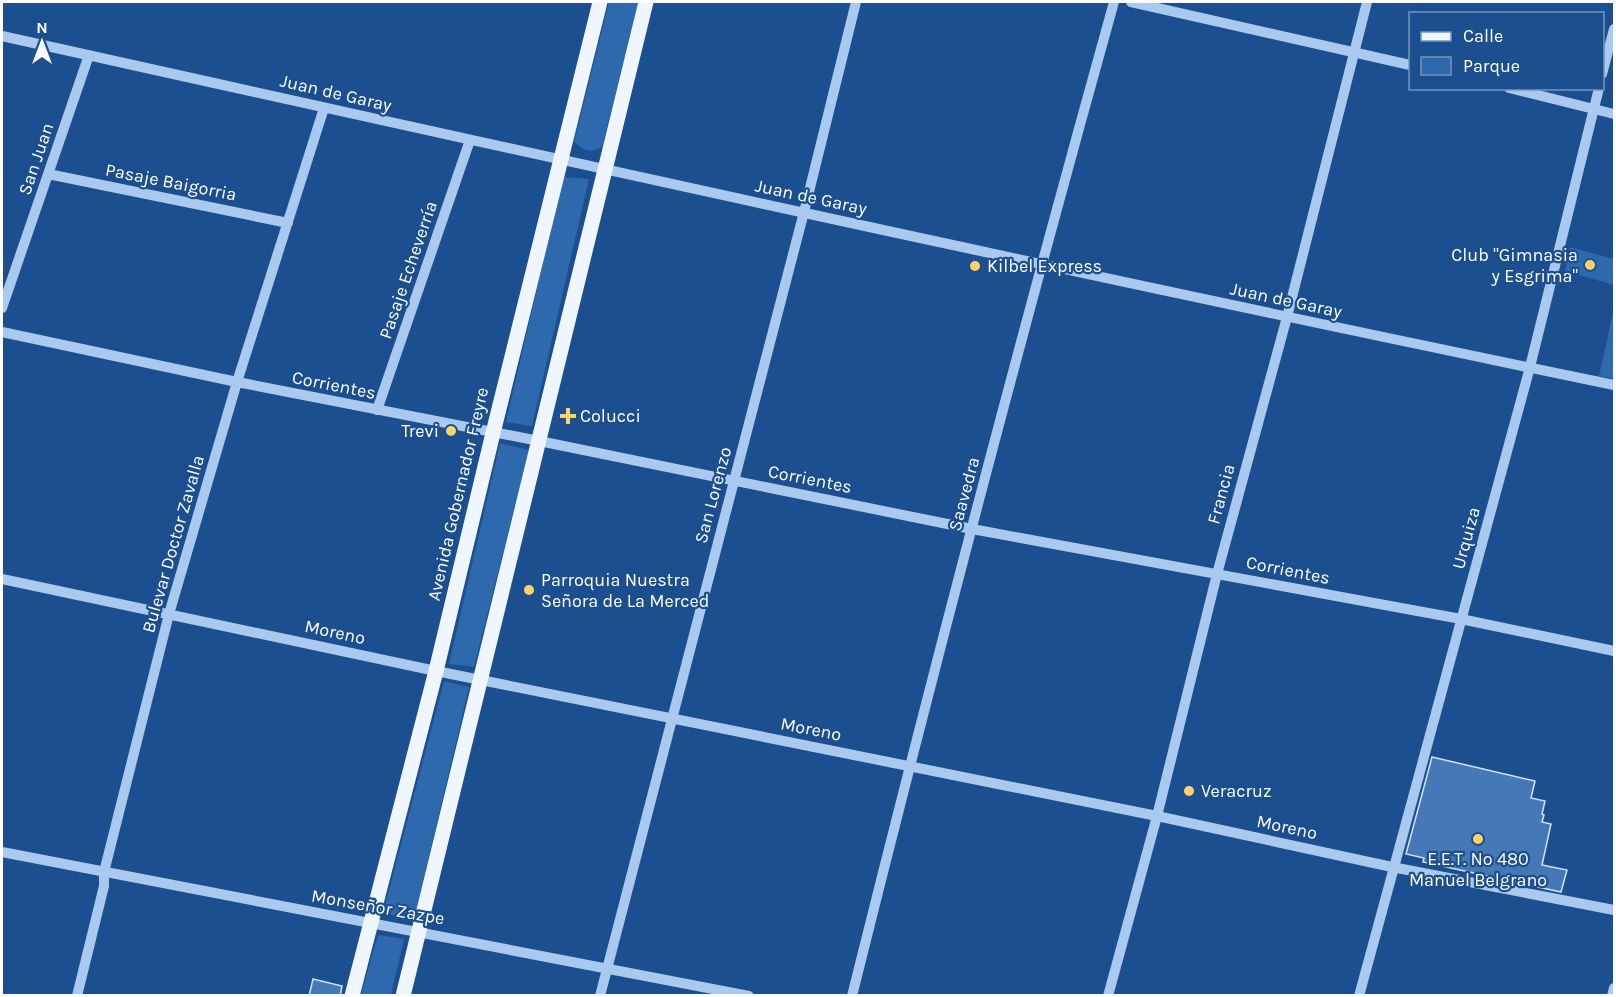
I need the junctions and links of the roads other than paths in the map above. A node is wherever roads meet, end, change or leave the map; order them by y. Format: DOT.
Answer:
graph roads {
  1 [pos="600,2"];
  2 [pos="646,2"];
  3 [pos="856,2"];
  4 [pos="1114,2"];
  5 [pos="1131,2"];
  6 [pos="1367,2"];
  7 [pos="1614,29"];
  8 [pos="2,36"];
  9 [pos="1355,51"];
  10 [pos="89,55"];
  11 [pos="1409,65"];
  12 [pos="1604,66"];
  13 [pos="1517,90"];
  14 [pos="1598,90"];
  15 [pos="324,108"];
  16 [pos="1593,109"];
  17 [pos="1614,114"];
  18 [pos="470,140"];
  19 [pos="559,160"];
  20 [pos="604,169"];
  21 [pos="48,174"];
  22 [pos="804,213"];
  23 [pos="288,223"];
  24 [pos="1042,263"];
  25 [pos="2,308"];
  26 [pos="1287,317"];
  27 [pos="2,332"];
  28 [pos="1530,367"];
  29 [pos="237,382"];
  30 [pos="1614,385"];
  31 [pos="377,410"];
  32 [pos="493,433"];
  33 [pos="539,441"];
  34 [pos="733,481"];
  35 [pos="972,529"];
  36 [pos="1217,574"];
  37 [pos="2,579"];
  38 [pos="169,614"];
  39 [pos="1461,619"];
  40 [pos="1614,651"];
  41 [pos="436,670"];
  42 [pos="482,678"];
  43 [pos="671,718"];
  44 [pos="910,766"];
  45 [pos="1157,816"];
  46 [pos="2,852"];
  47 [pos="1392,867"];
  48 [pos="104,872"];
  49 [pos="1614,910"];
  50 [pos="371,923"];
  51 [pos="419,931"];
  52 [pos="607,969"];
  53 [pos="1614,988"];
  54 [pos="77,996"];
  55 [pos="352,996"];
  56 [pos="403,996"];
  57 [pos="600,996"];
  58 [pos="749,996"];
  59 [pos="852,996"];
  60 [pos="1108,996"];
  61 [pos="1359,996"];
  62 [pos="1612,996"];
  1 -- 19 [label="main road, Avenida Gobernador Freyre"];
  2 -- 20 [label="main road"];
  3 -- 22 [label="street, San Lorenzo"];
  4 -- 24 [label="street, Saavedra"];
  5 -- 9 [label="street"];
  6 -- 9 [label="street, Francia"];
  7 -- 12 [label="street"];
  8 -- 10 [label="street, Juan de Garay"];
  9 -- 11 [label="street"];
  9 -- 26 [label="street, Francia"];
  10 -- 15 [label="street, Juan de Garay"];
  10 -- 21 [label="street, San Juan"];
  13 -- 16 [label="street"];
  14 -- 16 [label="street, Urquiza"];
  15 -- 18 [label="street, Juan de Garay"];
  15 -- 23 [label="street, Bulevar Doctor Zavalla"];
  16 -- 17 [label="street"];
  16 -- 28 [label="street, Urquiza"];
  18 -- 19 [label="street, Juan de Garay"];
  18 -- 31 [label="street, Pasaje Echeverría"];
  19 -- 20 [label="street, Juan de Garay"];
  19 -- 32 [label="main road, Avenida Gobernador Freyre"];
  20 -- 22 [label="street, Juan de Garay"];
  20 -- 33 [label="main road"];
  21 -- 23 [label="street, Pasaje Baigorria"];
  21 -- 25 [label="street, San Juan"];
  22 -- 24 [label="street, Juan de Garay"];
  22 -- 34 [label="street, San Lorenzo"];
  23 -- 29 [label="street, Bulevar Doctor Zavalla"];
  24 -- 26 [label="street, Juan de Garay"];
  24 -- 35 [label="street, Saavedra"];
  26 -- 28 [label="street, Juan de Garay"];
  26 -- 36 [label="street, Francia"];
  27 -- 29 [label="street, Corrientes"];
  28 -- 30 [label="street, Juan de Garay"];
  28 -- 39 [label="street, Urquiza"];
  29 -- 31 [label="street, Corrientes"];
  29 -- 38 [label="street, Bulevar Doctor Zavalla"];
  31 -- 32 [label="street, Corrientes"];
  32 -- 33 [label="street, Corrientes"];
  32 -- 41 [label="main road, Avenida Gobernador Freyre"];
  33 -- 34 [label="street, Corrientes"];
  33 -- 42 [label="main road"];
  34 -- 35 [label="street, Corrientes"];
  34 -- 43 [label="street, San Lorenzo"];
  35 -- 36 [label="street, Corrientes"];
  35 -- 44 [label="street, Saavedra"];
  36 -- 39 [label="street, Corrientes"];
  36 -- 45 [label="street, Francia"];
  37 -- 38 [label="street, Moreno"];
  38 -- 41 [label="street, Moreno"];
  38 -- 48 [label="street, Bulevar Doctor Zavalla"];
  39 -- 40 [label="street, Corrientes"];
  39 -- 47 [label="street, Urquiza"];
  41 -- 42 [label="street, Moreno"];
  41 -- 50 [label="main road, Avenida Gobernador Freyre"];
  42 -- 43 [label="street, Moreno"];
  42 -- 51 [label="main road"];
  43 -- 44 [label="street, Moreno"];
  43 -- 52 [label="street, San Lorenzo"];
  44 -- 45 [label="street, Moreno"];
  44 -- 59 [label="street, Saavedra"];
  45 -- 47 [label="street, Moreno"];
  45 -- 60 [label="street, Francia"];
  46 -- 48 [label="street, Monseñor Zazpe"];
  47 -- 49 [label="street, Moreno"];
  47 -- 61 [label="street, Urquiza"];
  48 -- 50 [label="street, Monseñor Zazpe"];
  48 -- 54 [label="street, Bulevar Doctor Zavalla"];
  50 -- 51 [label="street, Monseñor Zazpe"];
  50 -- 55 [label="main road, Avenida Gobernador Freyre"];
  51 -- 52 [label="street, Monseñor Zazpe"];
  51 -- 56 [label="main road"];
  52 -- 57 [label="street, San Lorenzo"];
  52 -- 58 [label="street, Monseñor Zazpe"];
  53 -- 62 [label="street"];
}
